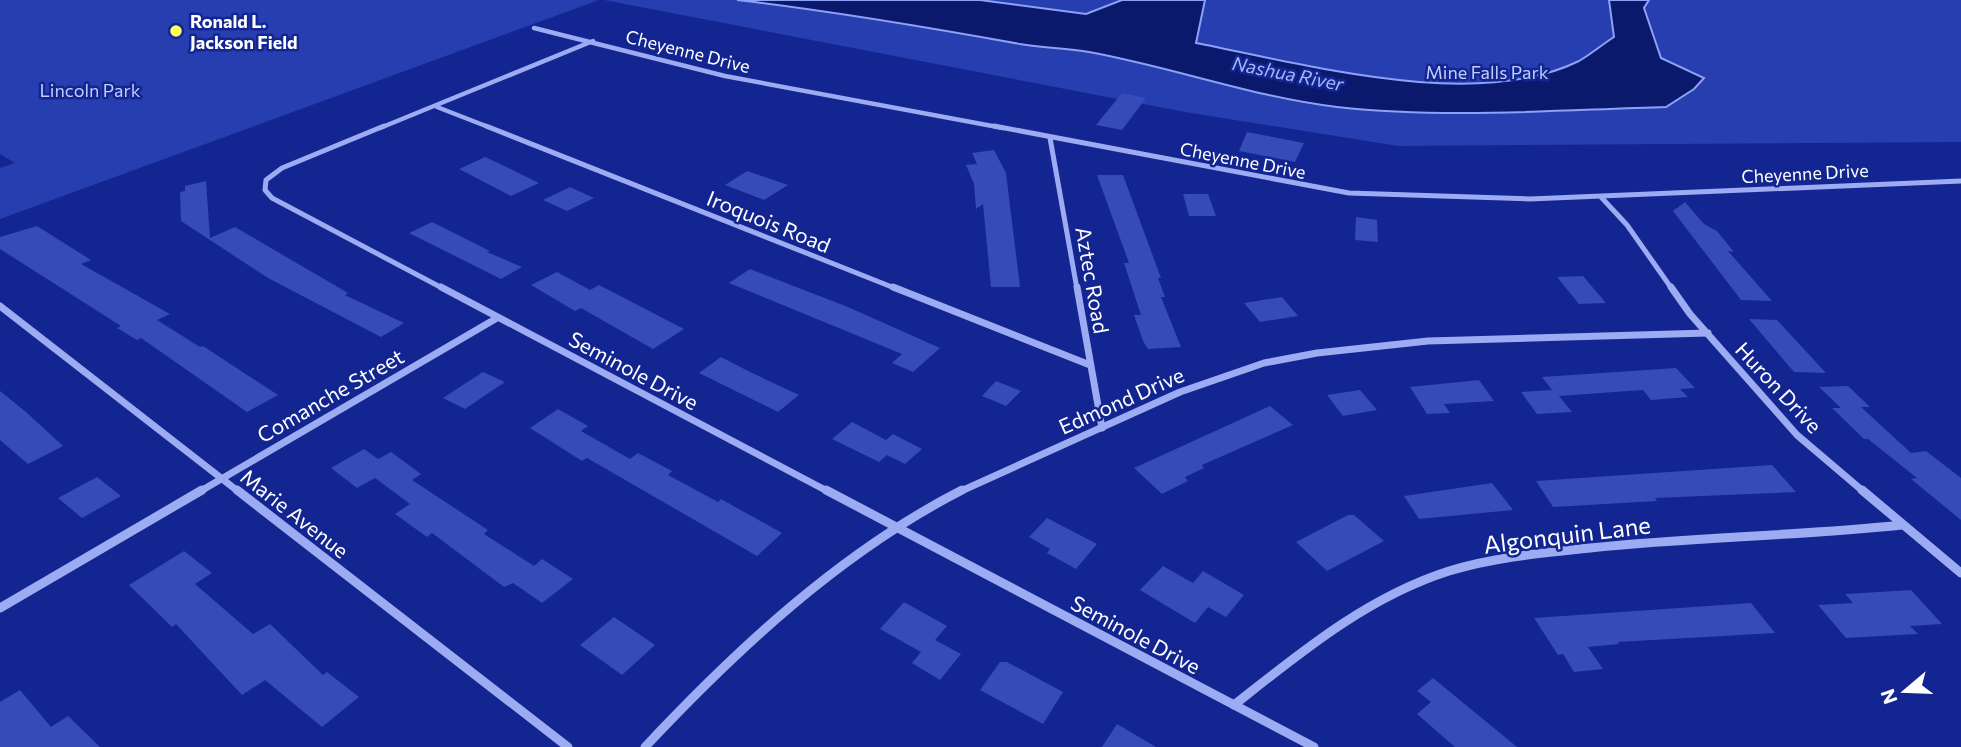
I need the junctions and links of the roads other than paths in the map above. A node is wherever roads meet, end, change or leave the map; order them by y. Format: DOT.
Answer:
graph roads {
  1 [pos="534,28"];
  2 [pos="593,41"];
  3 [pos="436,106"];
  4 [pos="1050,138"];
  5 [pos="1961,181"];
  6 [pos="1601,197"];
  7 [pos="0,306"];
  8 [pos="497,318"];
  9 [pos="1708,333"];
  10 [pos="1090,365"];
  11 [pos="1102,428"];
  12 [pos="222,479"];
  13 [pos="1902,525"];
  14 [pos="898,528"];
  15 [pos="1961,573"];
  16 [pos="0,608"];
  17 [pos="1234,705"];
  18 [pos="568,747"];
  19 [pos="645,747"];
  20 [pos="1314,747"];
  1 -- 2 [label="street, Cheyenne Drive"];
  2 -- 3 [label="street, Seminole Drive"];
  2 -- 4 [label="street, Cheyenne Drive"];
  3 -- 8 [label="street, Seminole Drive"];
  3 -- 10 [label="street, Iroquois Road"];
  4 -- 6 [label="street, Cheyenne Drive"];
  4 -- 10 [label="street, Aztec Road"];
  5 -- 6 [label="street, Cheyenne Drive"];
  6 -- 9 [label="street, Huron Drive"];
  7 -- 12 [label="street, Marie Avenue"];
  8 -- 12 [label="street, Comanche Street"];
  8 -- 14 [label="street, Seminole Drive"];
  9 -- 11 [label="street, Edmond Drive"];
  9 -- 13 [label="street, Huron Drive"];
  10 -- 11 [label="street, Aztec Road"];
  11 -- 14 [label="street, Edmond Drive"];
  12 -- 16 [label="street, Comanche Street"];
  12 -- 18 [label="street, Marie Avenue"];
  13 -- 15 [label="street, Huron Drive"];
  13 -- 17 [label="street, Algonquin Lane"];
  14 -- 17 [label="street, Seminole Drive"];
  14 -- 19 [label="street, Edmond Drive"];
  17 -- 20 [label="street, Seminole Drive"];
}
